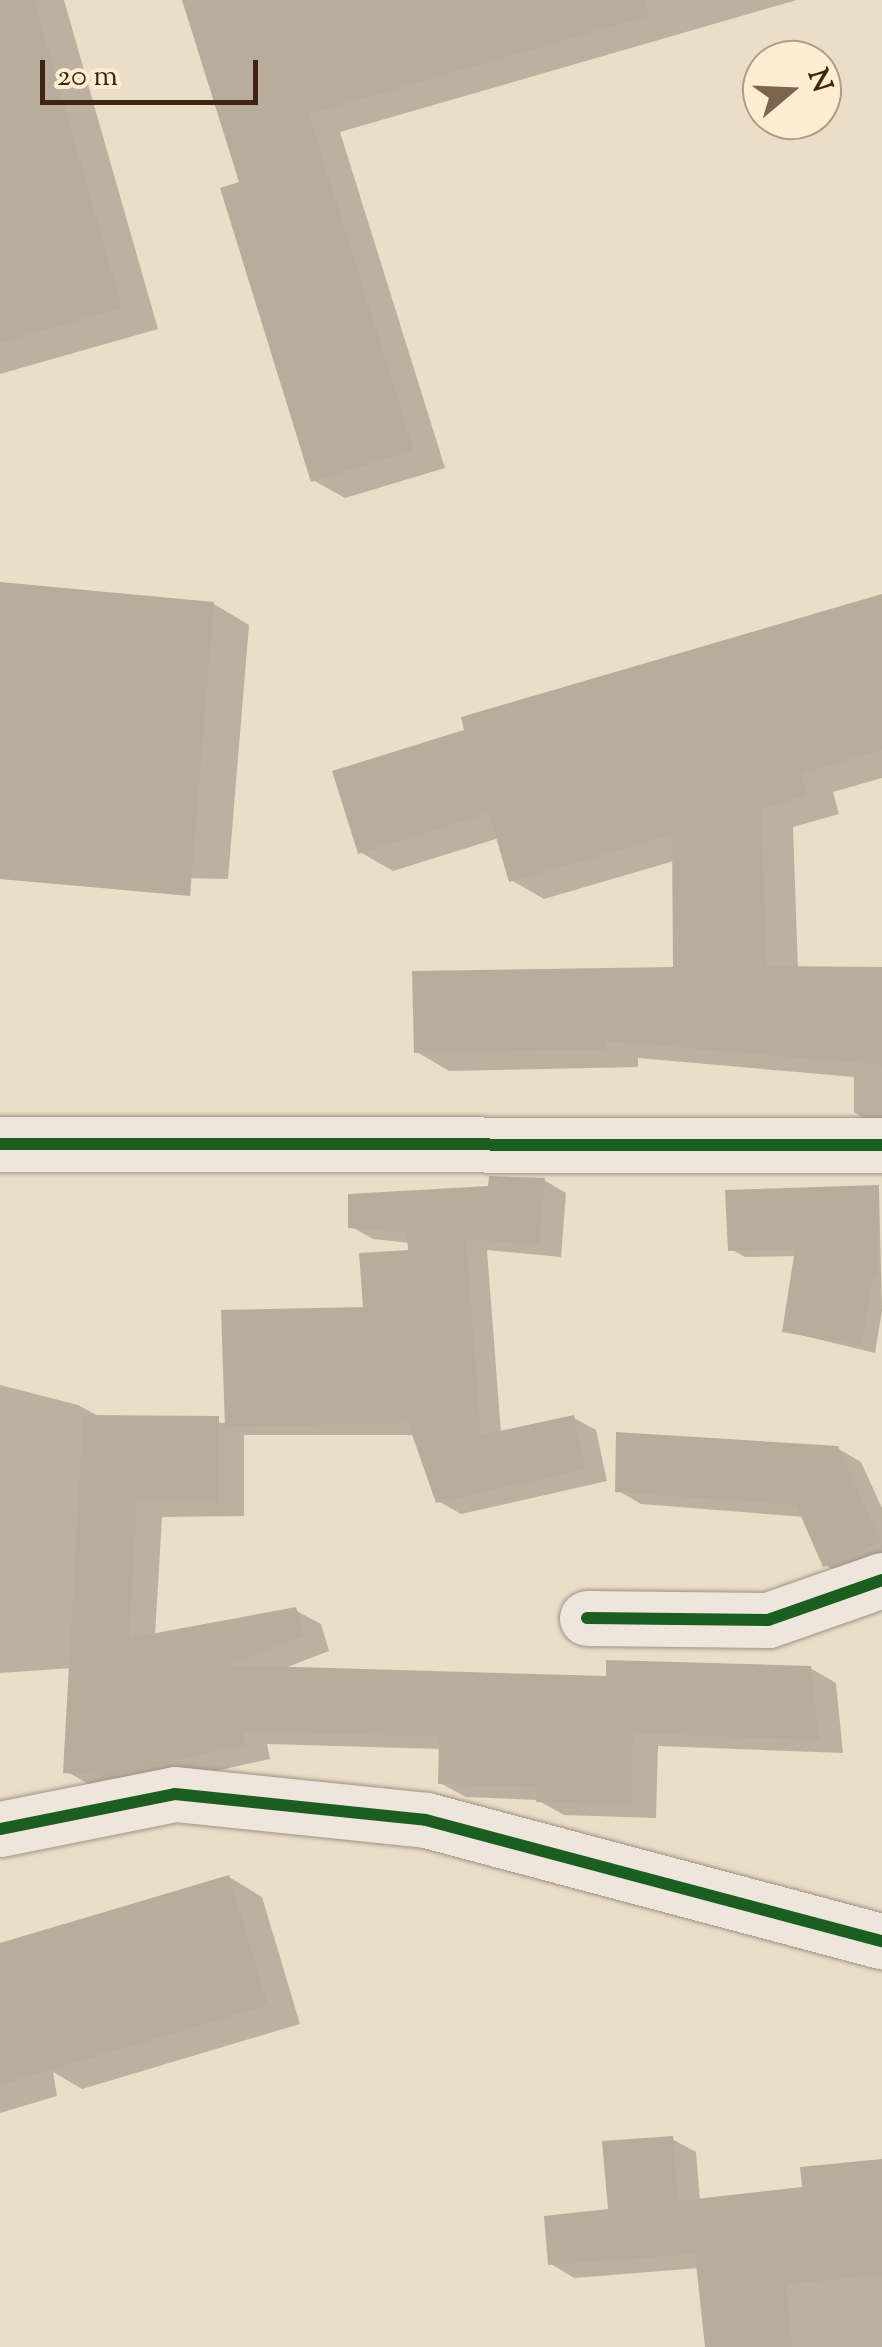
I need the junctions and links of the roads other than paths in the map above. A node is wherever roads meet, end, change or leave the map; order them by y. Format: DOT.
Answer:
graph roads {
  1 [pos="0,1144"];
  2 [pos="882,1145"];
  3 [pos="882,1580"];
  4 [pos="587,1618"];
  5 [pos="0,1828"];
  6 [pos="882,1941"];
  1 -- 2 [label="street"];
  3 -- 4 [label="street"];
  5 -- 6 [label="street"];
}
